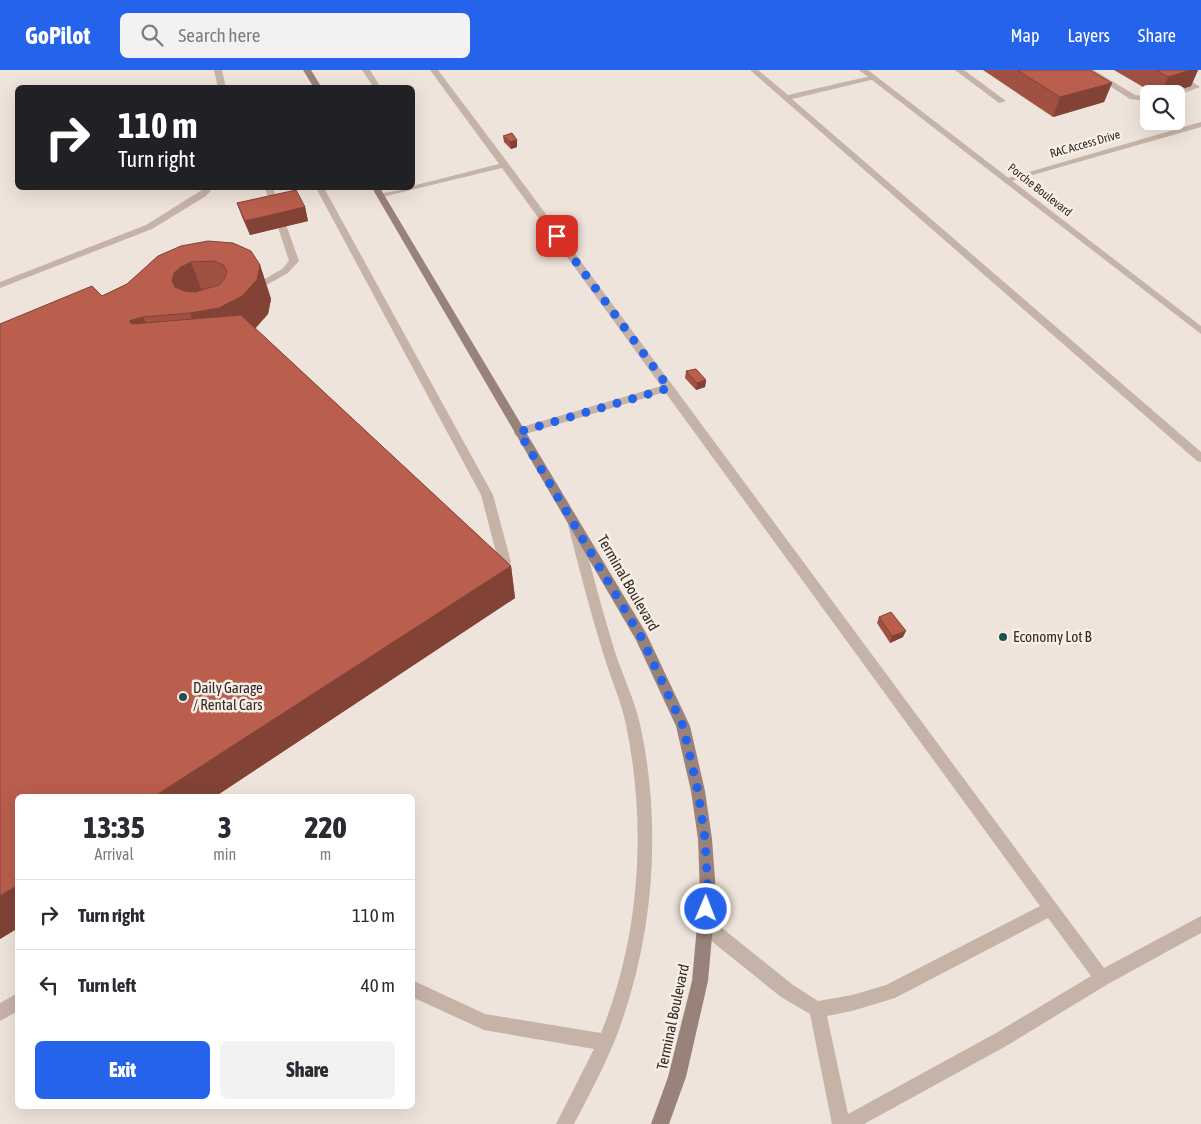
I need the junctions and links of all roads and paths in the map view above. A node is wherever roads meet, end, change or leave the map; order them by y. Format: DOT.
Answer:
graph roads {
  1 [pos="218,70"];
  2 [pos="308,70"];
  3 [pos="366,70"];
  4 [pos="434,70"];
  5 [pos="754,70"];
  6 [pos="863,70"];
  7 [pos="959,70"];
  8 [pos="1089,70"];
  9 [pos="1170,70"];
  10 [pos="872,77"];
  11 [pos="221,85"];
  12 [pos="316,85"];
  13 [pos="376,85"];
  14 [pos="1185,90"];
  15 [pos="786,98"];
  16 [pos="1140,98"];
  17 [pos="1002,101"];
  18 [pos="1201,124"];
  19 [pos="505,166"];
  20 [pos="1005,180"];
  21 [pos="415,184"];
  22 [pos="206,190"];
  23 [pos="270,190"];
  24 [pos="321,190"];
  25 [pos="378,192"];
  26 [pos="0,285"];
  27 [pos="261,285"];
  28 [pos="1201,331"];
  29 [pos="669,388"];
  30 [pos="519,432"];
  31 [pos="1201,458"];
  32 [pos="573,522"];
  33 [pos="488,573"];
  34 [pos="1052,908"];
  35 [pos="1201,924"];
  36 [pos="706,926"];
  37 [pos="1102,978"];
  38 [pos="415,989"];
  39 [pos="15,1003"];
  40 [pos="817,1009"];
  41 [pos="0,1013"];
  42 [pos="604,1042"];
  43 [pos="565,1124"];
  44 [pos="660,1124"];
  45 [pos="841,1124"];
  46 [pos="846,1124"];
  1 -- 11 [label="street"];
  2 -- 12 [label="main road"];
  3 -- 13 [label="street"];
  4 -- 19 [label="street"];
  5 -- 15 [label="street"];
  6 -- 10 [label="street, Porche Boulevard"];
  7 -- 17 [label="street"];
  8 -- 16 [label="street"];
  9 -- 14 [label="street"];
  10 -- 15 [label="street"];
  10 -- 20 [label="street, Porche Boulevard"];
  15 -- 31 [label="street"];
  18 -- 20 [label="street, RAC Access Drive"];
  19 -- 21 [label="street"];
  19 -- 29 [label="street"];
  20 -- 28 [label="street, Porche Boulevard"];
  22 -- 26 [label="street"];
  23 -- 27 [label="street"];
  24 -- 33 [label="street"];
  25 -- 30 [label="main road, Terminal Boulevard"];
  29 -- 30 [label="street"];
  29 -- 34 [label="street"];
  30 -- 32 [label="main road, Terminal Boulevard"];
  32 -- 36 [label="main road, Terminal Boulevard"];
  32 -- 42 [label="street"];
  34 -- 37 [label="street"];
  34 -- 40 [label="street"];
  35 -- 37 [label="street"];
  36 -- 40 [label="street"];
  36 -- 44 [label="main road, Terminal Boulevard"];
  37 -- 46 [label="street"];
  38 -- 42 [label="street"];
  39 -- 41 [label="street"];
  40 -- 45 [label="street"];
  42 -- 43 [label="street"];
}
